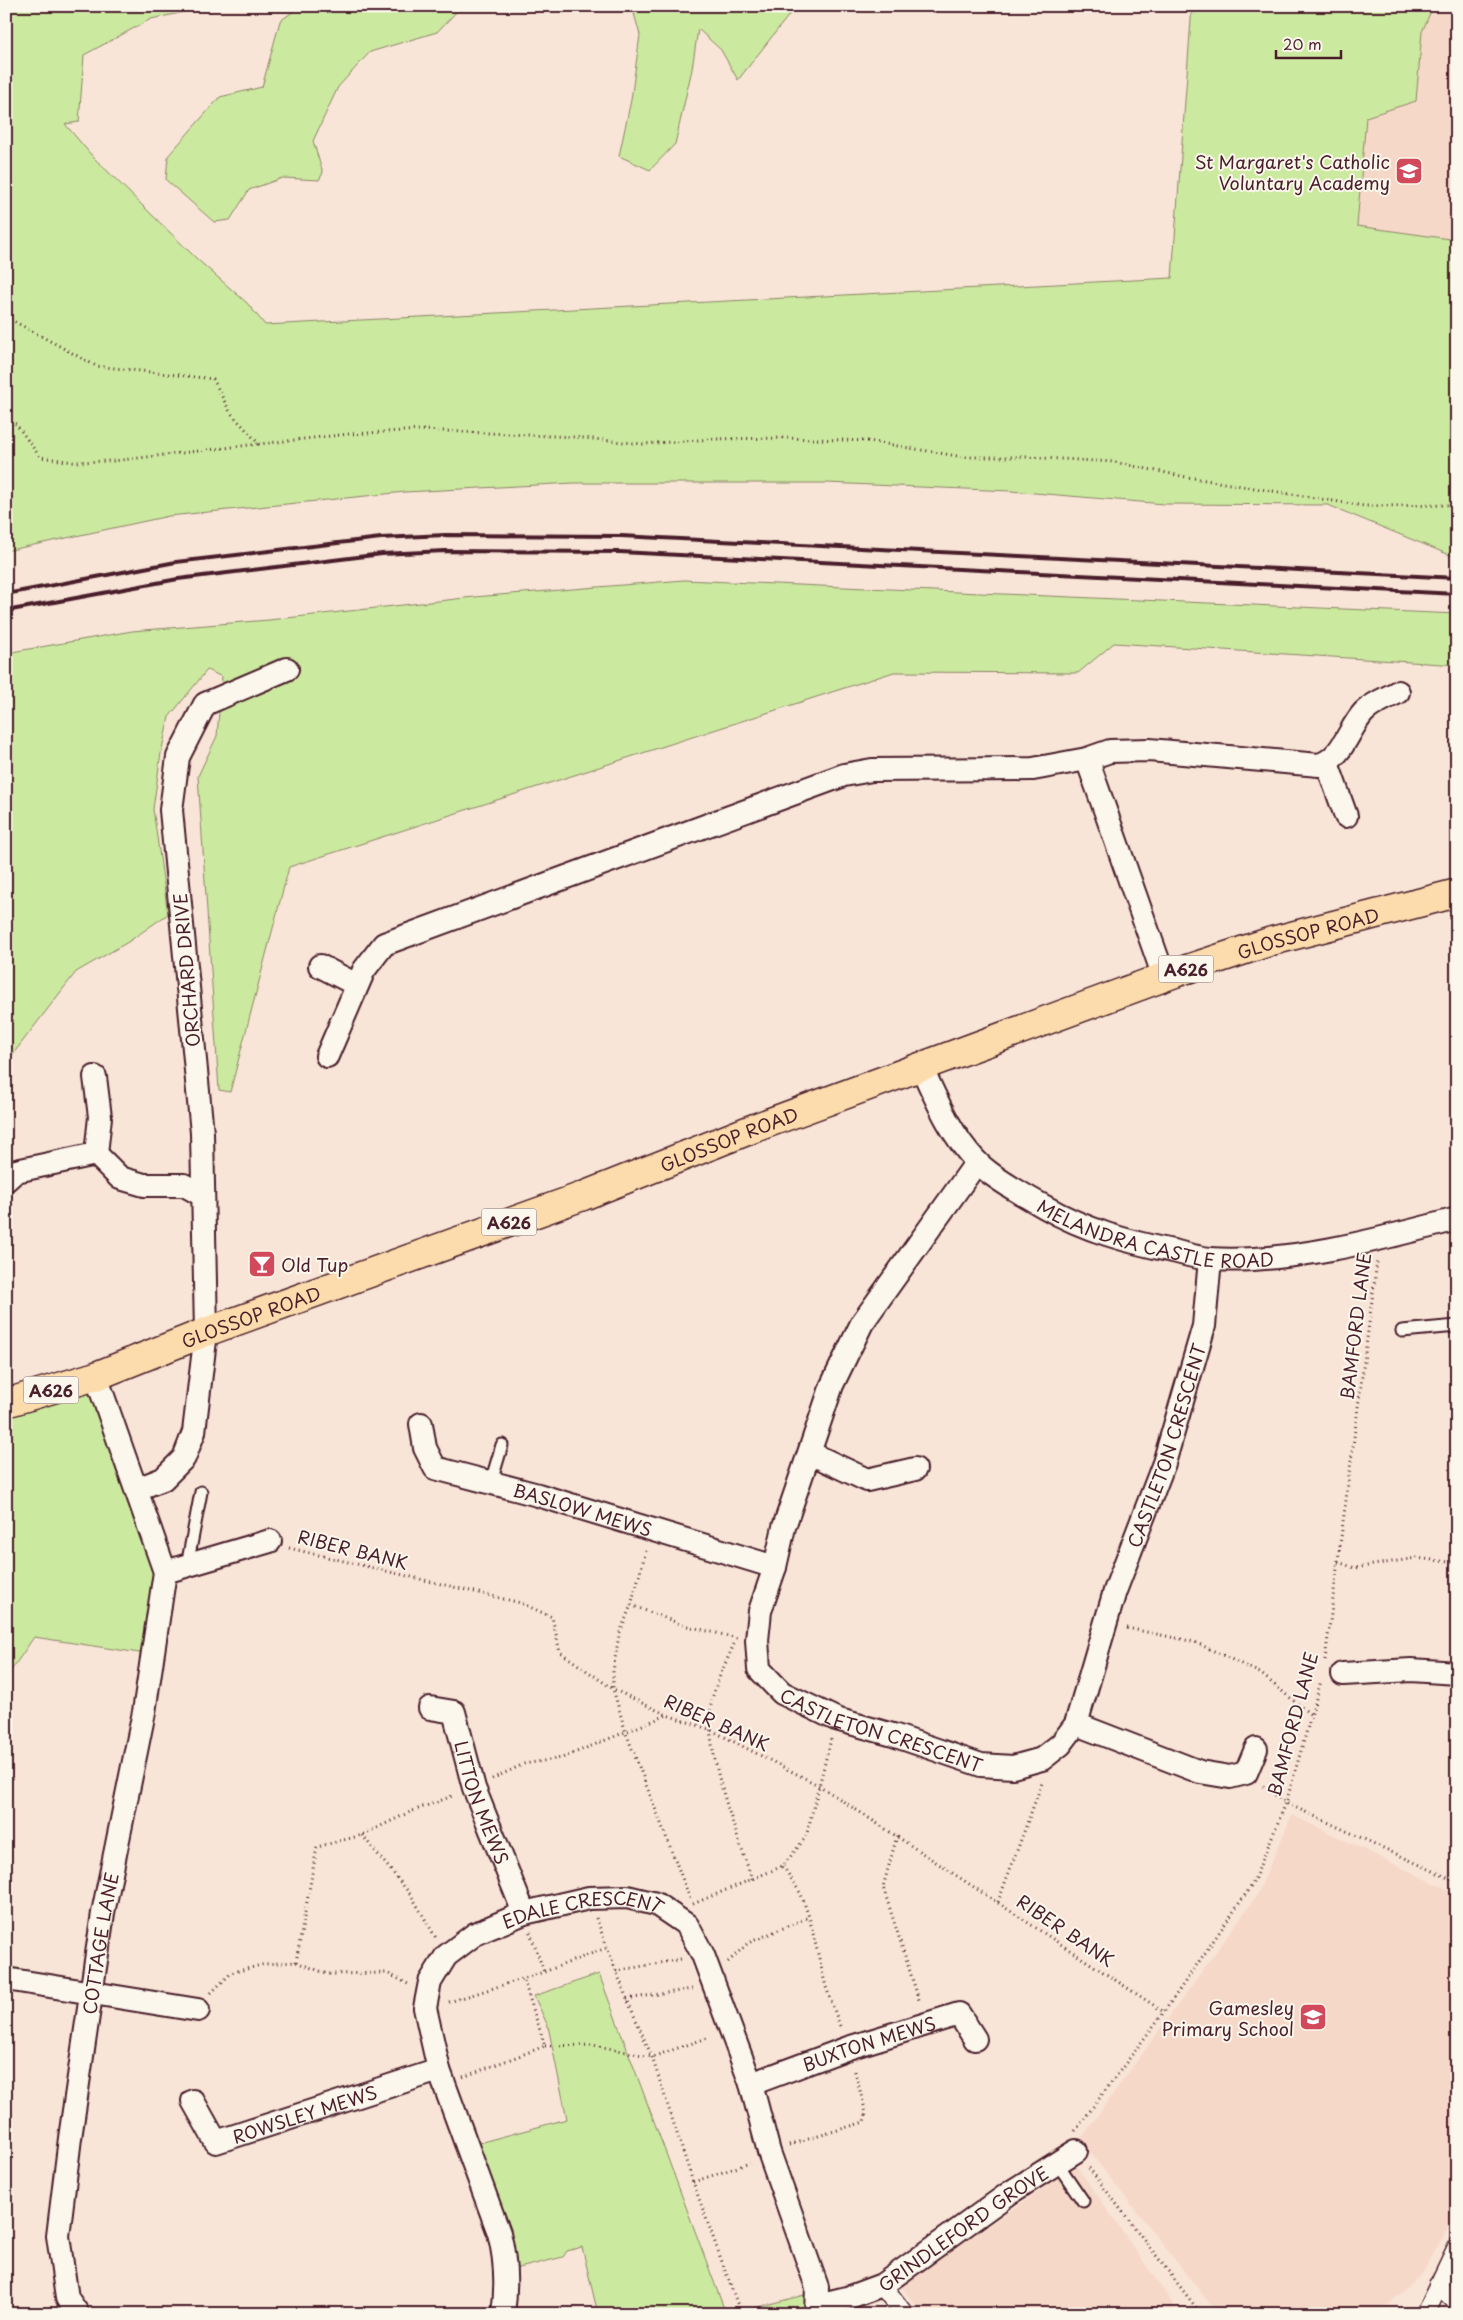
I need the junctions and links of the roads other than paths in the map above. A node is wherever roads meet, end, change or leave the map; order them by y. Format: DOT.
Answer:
graph roads {
  1 [pos="286,669"];
  2 [pos="1398,692"];
  3 [pos="1087,759"];
  4 [pos="1327,763"];
  5 [pos="1346,816"];
  6 [pos="1457,892"];
  7 [pos="320,966"];
  8 [pos="1164,977"];
  9 [pos="357,985"];
  10 [pos="327,1056"];
  11 [pos="921,1066"];
  12 [pos="95,1076"];
  13 [pos="96,1154"];
  14 [pos="977,1162"];
  15 [pos="6,1180"];
  16 [pos="202,1195"];
  17 [pos="1457,1219"];
  18 [pos="1210,1259"];
  19 [pos="1457,1326"];
  20 [pos="1402,1331"];
  21 [pos="206,1332"];
  22 [pos="96,1376"];
  23 [pos="6,1403"];
  24 [pos="421,1424"];
  25 [pos="502,1444"];
  26 [pos="810,1453"];
  27 [pos="915,1468"];
  28 [pos="491,1482"];
  29 [pos="137,1489"];
  30 [pos="201,1492"];
  31 [pos="270,1541"];
  32 [pos="187,1566"];
  33 [pos="775,1566"];
  34 [pos="165,1572"];
  35 [pos="1330,1671"];
  36 [pos="1457,1673"];
  37 [pos="430,1708"];
  38 [pos="1076,1724"];
  39 [pos="1256,1749"];
  40 [pos="524,1913"];
  41 [pos="6,1979"];
  42 [pos="92,1993"];
  43 [pos="198,2010"];
  44 [pos="975,2040"];
  45 [pos="443,2079"];
  46 [pos="751,2084"];
  47 [pos="193,2101"];
  48 [pos="1066,2157"];
  49 [pos="1083,2201"];
  50 [pos="1457,2247"];
  51 [pos="882,2285"];
  52 [pos="1438,2285"];
  53 [pos="1457,2302"];
  54 [pos="817,2309"];
  55 [pos="78,2314"];
  56 [pos="503,2314"];
  57 [pos="904,2314"];
  58 [pos="1425,2314"];
  1 -- 16 [label="street, ORCHARD DRIVE"];
  2 -- 4 [label="street"];
  3 -- 4 [label="street"];
  3 -- 8 [label="street"];
  3 -- 9 [label="street"];
  4 -- 5 [label="street"];
  6 -- 8 [label="main road, GLOSSOP ROAD / A626"];
  7 -- 9 [label="street"];
  8 -- 11 [label="main road, GLOSSOP ROAD / A626"];
  9 -- 10 [label="street"];
  11 -- 14 [label="street, MELANDRA CASTLE ROAD"];
  11 -- 21 [label="main road, GLOSSOP ROAD / A626"];
  12 -- 13 [label="street"];
  13 -- 15 [label="street"];
  13 -- 16 [label="street"];
  14 -- 18 [label="street, MELANDRA CASTLE ROAD"];
  14 -- 26 [label="street, CASTLETON CRESCENT"];
  16 -- 21 [label="street, ORCHARD DRIVE"];
  17 -- 18 [label="street, MELANDRA CASTLE ROAD"];
  18 -- 38 [label="street, CASTLETON CRESCENT"];
  19 -- 20 [label="lane"];
  21 -- 22 [label="main road, GLOSSOP ROAD / A626"];
  21 -- 29 [label="street"];
  22 -- 23 [label="main road, GLOSSOP ROAD / A626"];
  22 -- 29 [label="street, COTTAGE LANE"];
  24 -- 28 [label="street, BASLOW MEWS"];
  25 -- 28 [label="lane"];
  26 -- 27 [label="street"];
  26 -- 33 [label="street, CASTLETON CRESCENT"];
  28 -- 33 [label="street, BASLOW MEWS"];
  29 -- 34 [label="street, COTTAGE LANE"];
  30 -- 32 [label="lane"];
  31 -- 32 [label="street"];
  32 -- 34 [label="street"];
  33 -- 38 [label="street, CASTLETON CRESCENT"];
  34 -- 42 [label="street, COTTAGE LANE"];
  35 -- 36 [label="street"];
  37 -- 40 [label="street, LITTON MEWS"];
  38 -- 39 [label="street"];
  40 -- 45 [label="street, EDALE CRESCENT"];
  40 -- 46 [label="street, EDALE CRESCENT"];
  41 -- 42 [label="street"];
  42 -- 43 [label="street"];
  42 -- 55 [label="street, COTTAGE LANE"];
  44 -- 46 [label="street, BUXTON MEWS"];
  45 -- 47 [label="street, ROWSLEY MEWS"];
  45 -- 56 [label="street, EDALE CRESCENT"];
  46 -- 54 [label="street, EDALE CRESCENT"];
  48 -- 49 [label="lane"];
  48 -- 51 [label="street, GRINDLEFORD GROVE"];
  50 -- 52 [label="street"];
  51 -- 54 [label="street, GRINDLEFORD GROVE"];
  51 -- 57 [label="street"];
  52 -- 53 [label="street"];
  52 -- 58 [label="street"];
}
